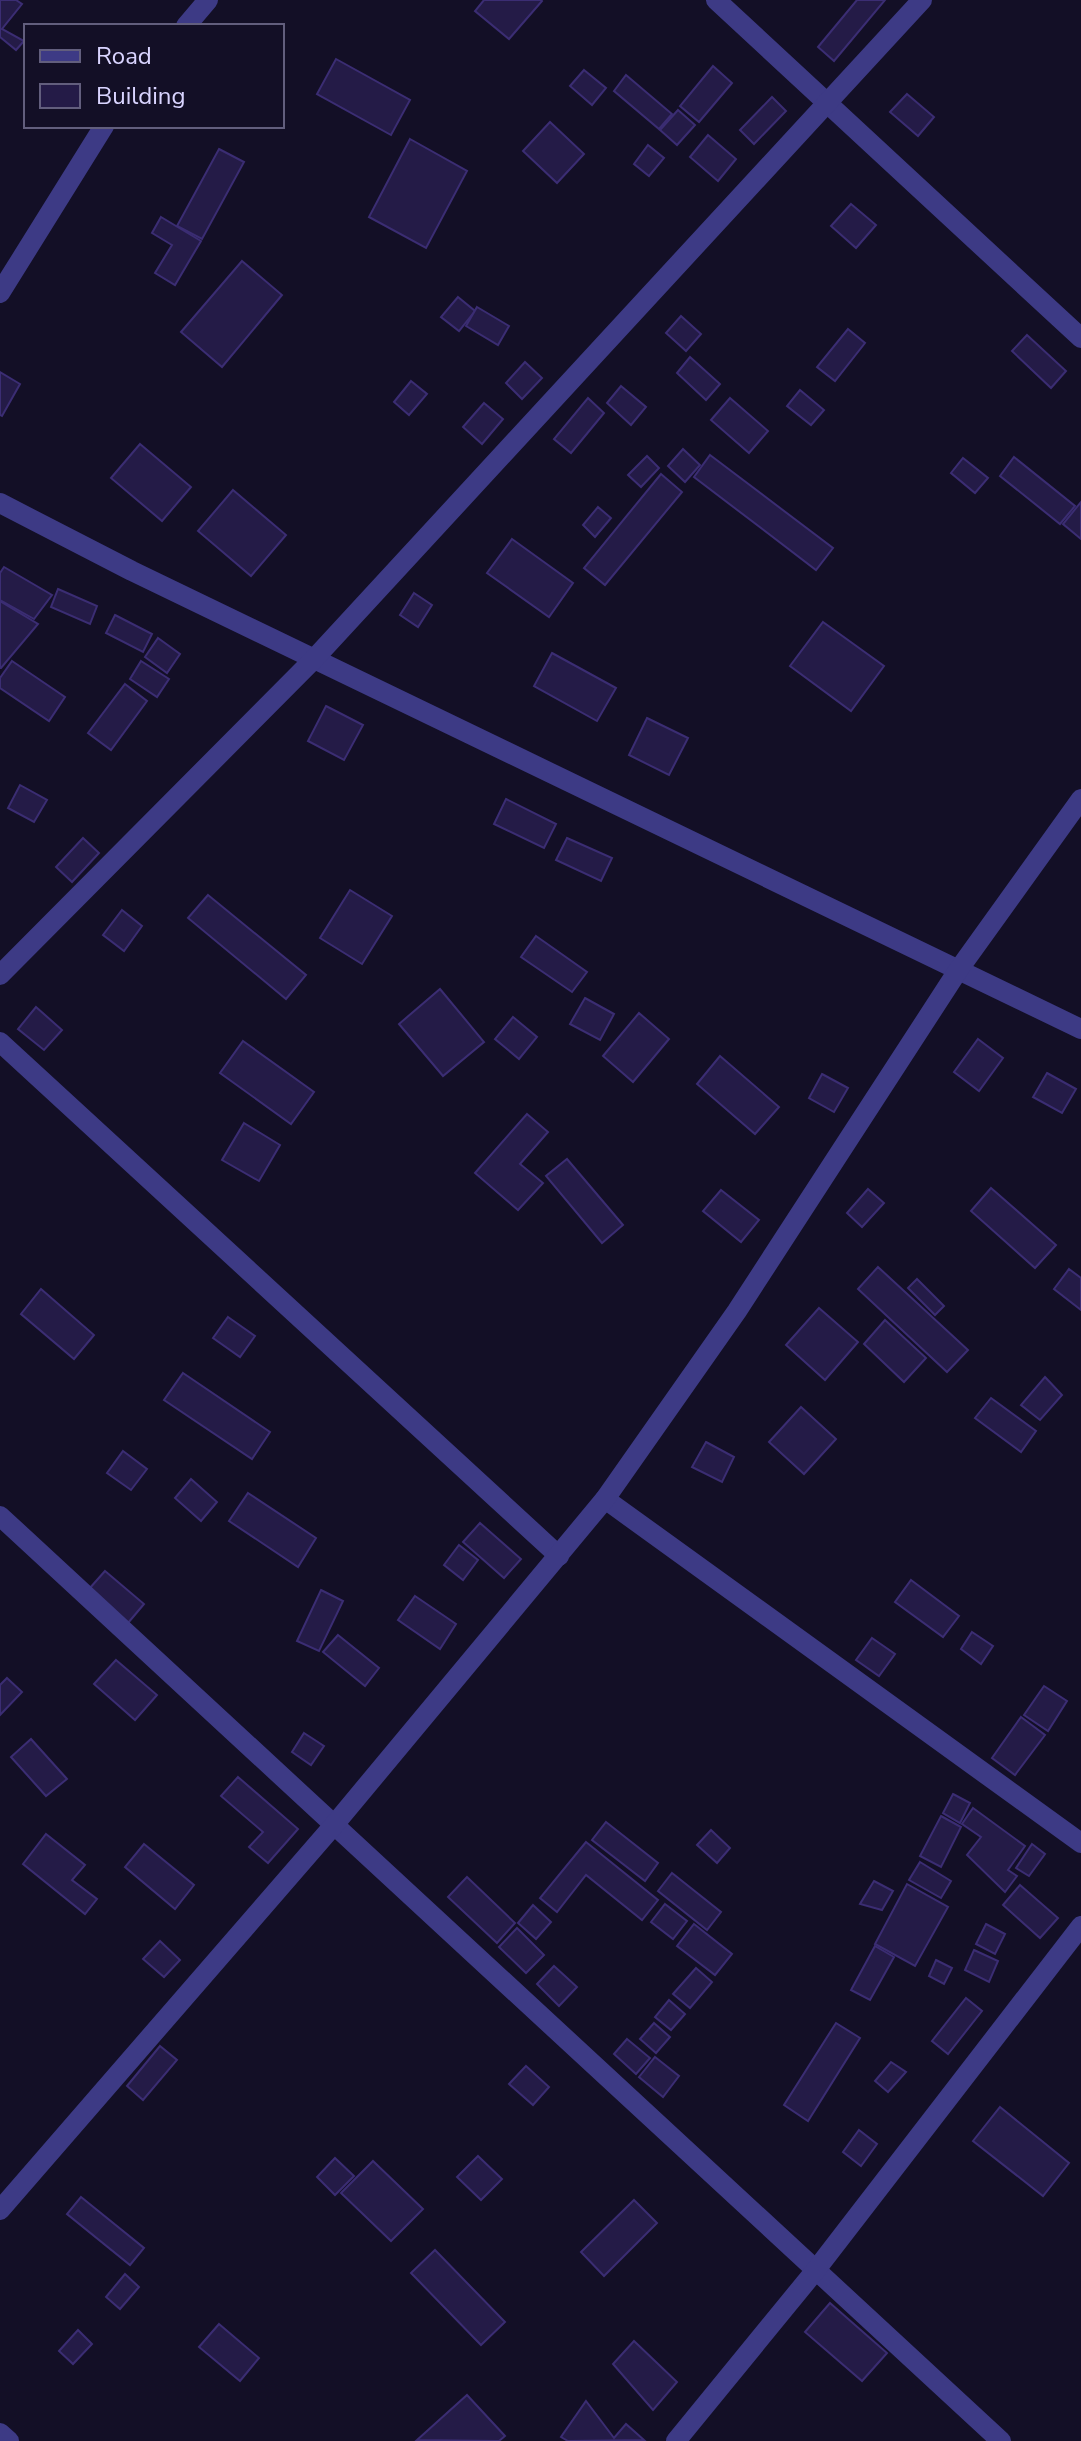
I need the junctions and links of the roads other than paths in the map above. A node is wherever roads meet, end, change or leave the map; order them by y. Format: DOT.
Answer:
graph roads {
  1 [pos="208,0"];
  2 [pos="716,0"];
  3 [pos="922,0"];
  4 [pos="188,24"];
  5 [pos="829,105"];
  6 [pos="103,128"];
  7 [pos="0,293"];
  8 [pos="1081,338"];
  9 [pos="0,503"];
  10 [pos="314,659"];
  11 [pos="1081,799"];
  12 [pos="959,969"];
  13 [pos="0,975"];
  14 [pos="1081,1029"];
  15 [pos="0,1042"];
  16 [pos="605,1499"];
  17 [pos="3,1524"];
  18 [pos="559,1556"];
  19 [pos="334,1825"];
  20 [pos="1081,1843"];
  21 [pos="1081,1926"];
  22 [pos="0,2210"];
  23 [pos="815,2271"];
  24 [pos="0,2433"];
  25 [pos="9,2441"];
  26 [pos="676,2441"];
  27 [pos="1001,2441"];
  1 -- 4 [label="street"];
  2 -- 5 [label="street"];
  3 -- 5 [label="street"];
  5 -- 8 [label="street"];
  5 -- 10 [label="street"];
  6 -- 7 [label="street"];
  9 -- 10 [label="street"];
  10 -- 12 [label="street"];
  10 -- 13 [label="street"];
  11 -- 12 [label="street"];
  12 -- 14 [label="street"];
  12 -- 16 [label="street"];
  15 -- 18 [label="street"];
  16 -- 18 [label="street"];
  16 -- 20 [label="street"];
  17 -- 19 [label="street"];
  18 -- 19 [label="street"];
  19 -- 22 [label="street"];
  19 -- 23 [label="street"];
  21 -- 23 [label="street"];
  23 -- 26 [label="street"];
  23 -- 27 [label="street"];
  24 -- 25 [label="street"];
}
